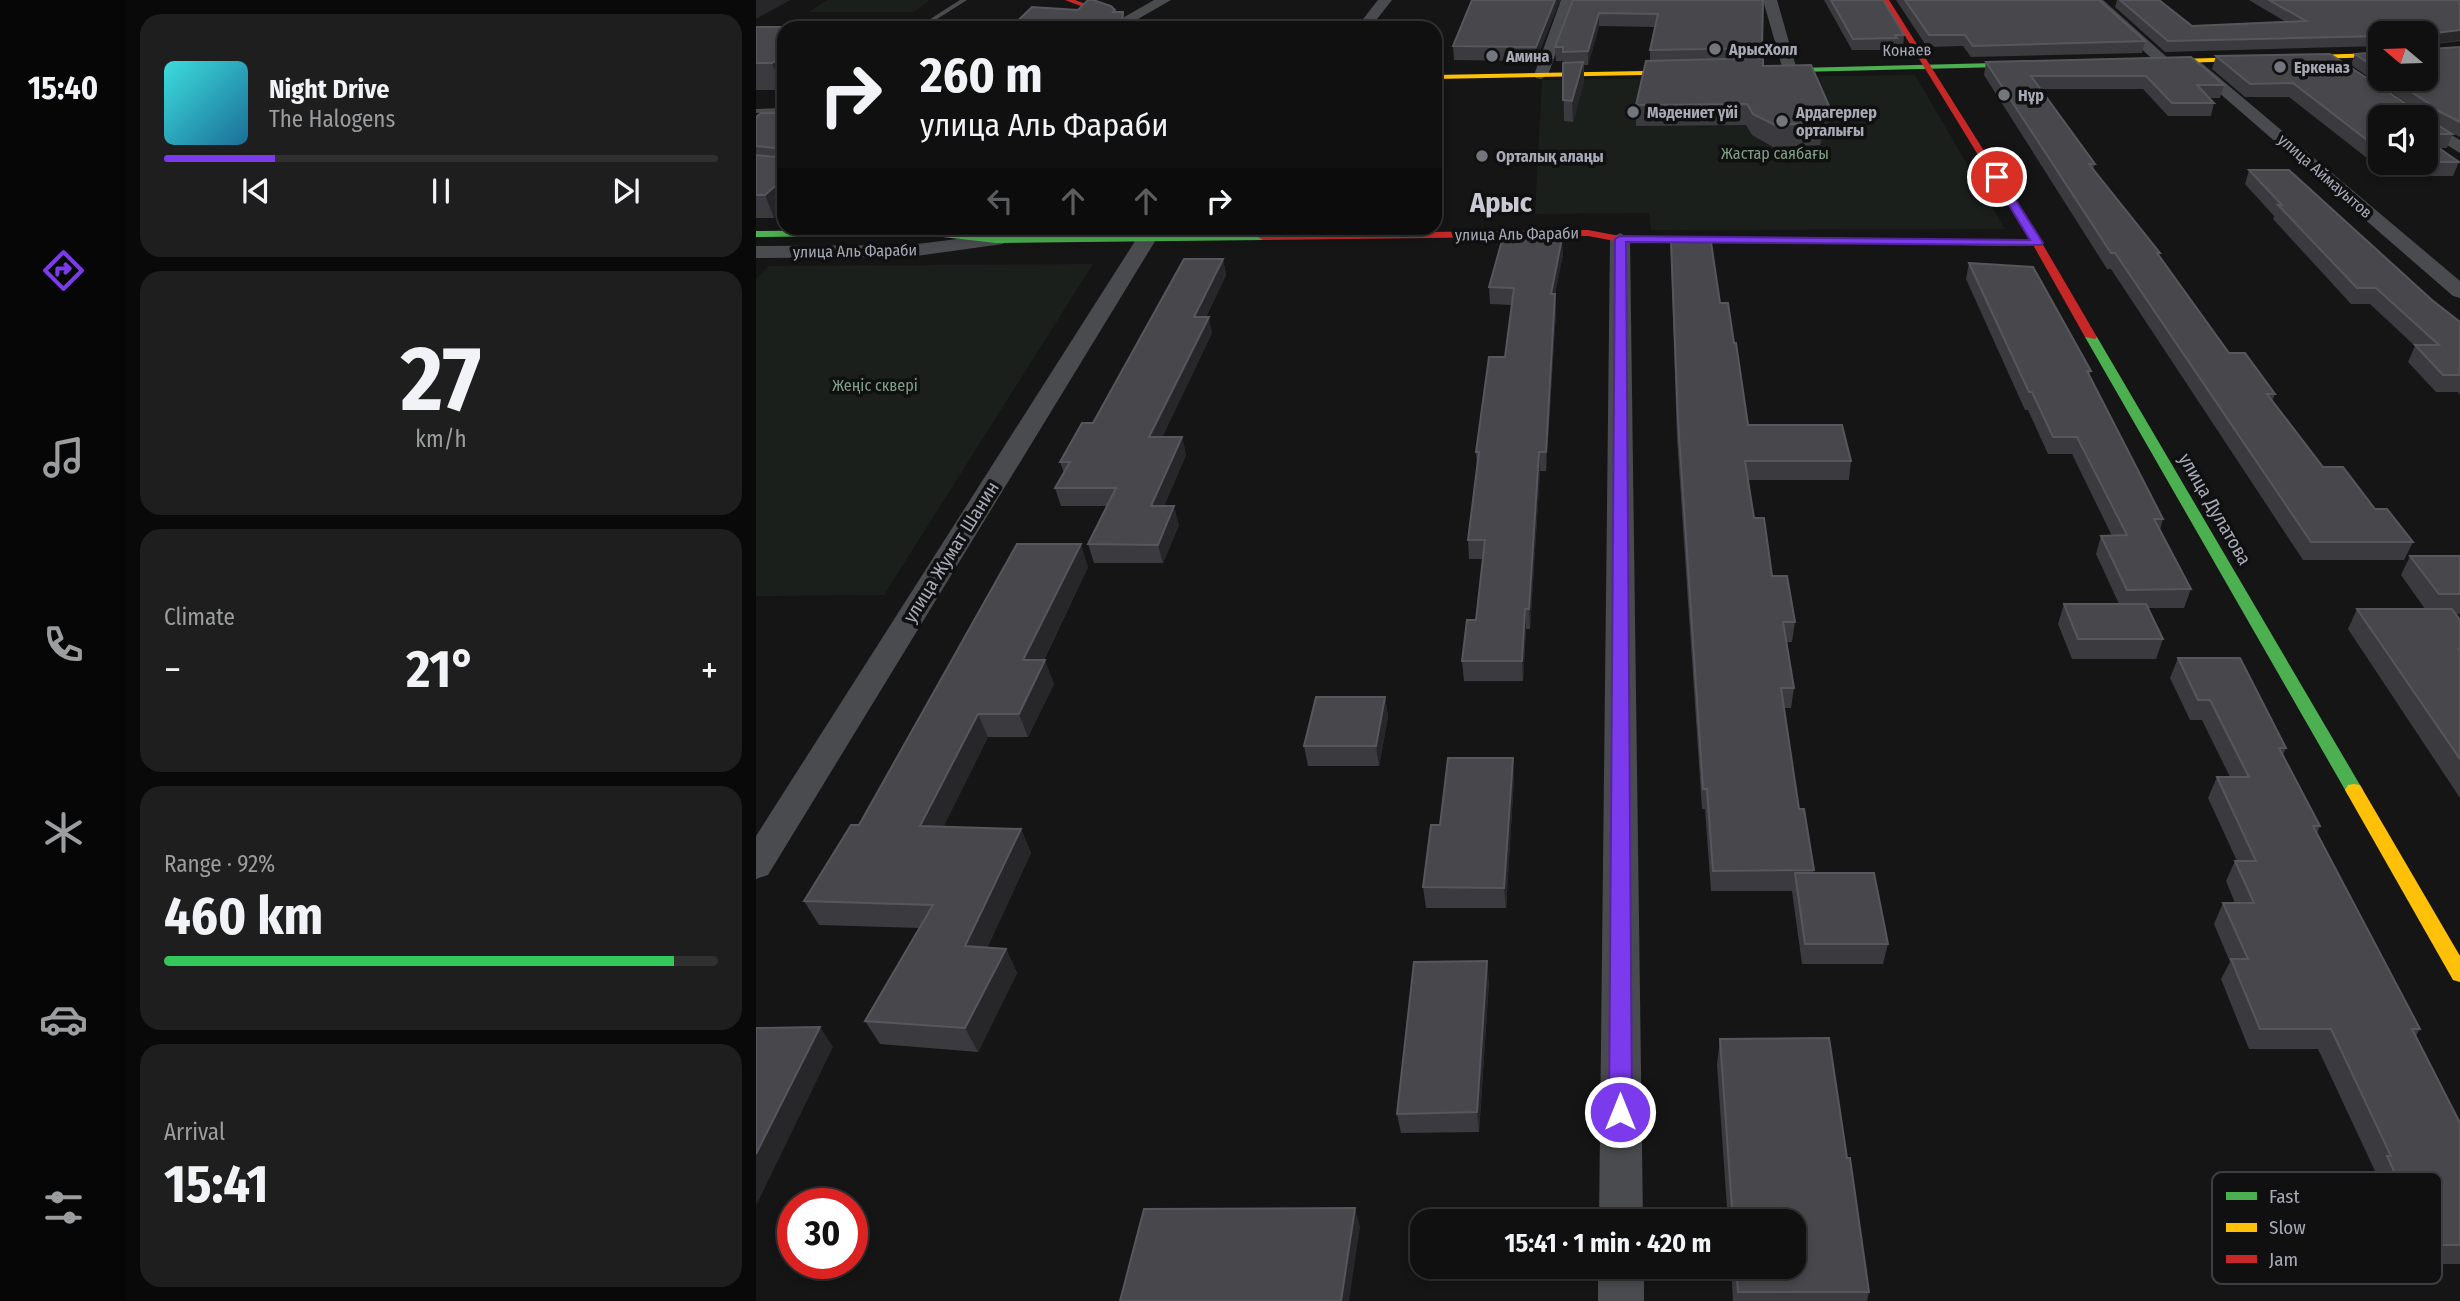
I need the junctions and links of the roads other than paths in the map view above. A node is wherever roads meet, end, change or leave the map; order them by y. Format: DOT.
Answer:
graph roads {
  1 [pos="964,0"];
  2 [pos="1068,0"];
  3 [pos="1164,0"];
  4 [pos="1385,0"];
  5 [pos="1568,0"];
  6 [pos="1770,0"];
  7 [pos="1886,0"];
  8 [pos="2096,1"];
  9 [pos="2120,1"];
  10 [pos="1126,20"];
  11 [pos="930,21"];
  12 [pos="1368,21"];
  13 [pos="2368,56"];
  14 [pos="2327,58"];
  15 [pos="2190,61"];
  16 [pos="2164,62"];
  17 [pos="2123,63"];
  18 [pos="2053,64"];
  19 [pos="1929,67"];
  20 [pos="1790,70"];
  21 [pos="1749,71"];
  22 [pos="1707,72"];
  23 [pos="2348,73"];
  24 [pos="1541,75"];
  25 [pos="1442,77"];
  26 [pos="756,111"];
  27 [pos="777,112"];
  28 [pos="2438,133"];
  29 [pos="2460,148"];
  30 [pos="756,234"];
  31 [pos="994,235"];
  32 [pos="1036,235"];
  33 [pos="1412,235"];
  34 [pos="1442,235"];
  35 [pos="782,238"];
  36 [pos="1147,238"];
  37 [pos="1620,239"];
  38 [pos="2037,243"];
  39 [pos="760,260"];
  40 [pos="2460,292"];
  41 [pos="756,866"];
  42 [pos="2460,974"];
  43 [pos="1620,1209"];
  44 [pos="1620,1279"];
  45 [pos="1620,1301"];
  1 -- 11 [label="lane"];
  2 -- 10 [label="street"];
  3 -- 10 [label="street"];
  4 -- 12 [label="street"];
  5 -- 24 [label="street"];
  6 -- 20 [label="street"];
  7 -- 19 [label="street, улица Дулатова"];
  8 -- 9 [label="street"];
  8 -- 16 [label="street"];
  13 -- 14 [label="street"];
  14 -- 15 [label="street"];
  14 -- 23 [label="street"];
  15 -- 16 [label="street"];
  15 -- 40 [label="street, улица Аймауытов"];
  16 -- 17 [label="street"];
  18 -- 19 [label="street, Конаев"];
  19 -- 20 [label="street, Конаев"];
  19 -- 38 [label="street, улица Дулатова"];
  20 -- 21 [label="street, Конаев"];
  22 -- 24 [label="street"];
  24 -- 25 [label="street"];
  26 -- 27 [label="lane"];
  28 -- 29 [label="street"];
  30 -- 35 [label="street, улица Аль Фараби"];
  31 -- 35 [label="street, улица Аль Фараби"];
  32 -- 36 [label="street, улица Аль Фараби"];
  33 -- 36 [label="street, улица Аль Фараби"];
  34 -- 37 [label="street, улица Аль Фараби"];
  35 -- 39 [label="street"];
  36 -- 41 [label="street, улица Жумат Шанин"];
  37 -- 38 [label="street, улица Аль Фараби"];
  37 -- 43 [label="street"];
  38 -- 42 [label="street, улица Дулатова"];
  44 -- 45 [label="street"];
}
